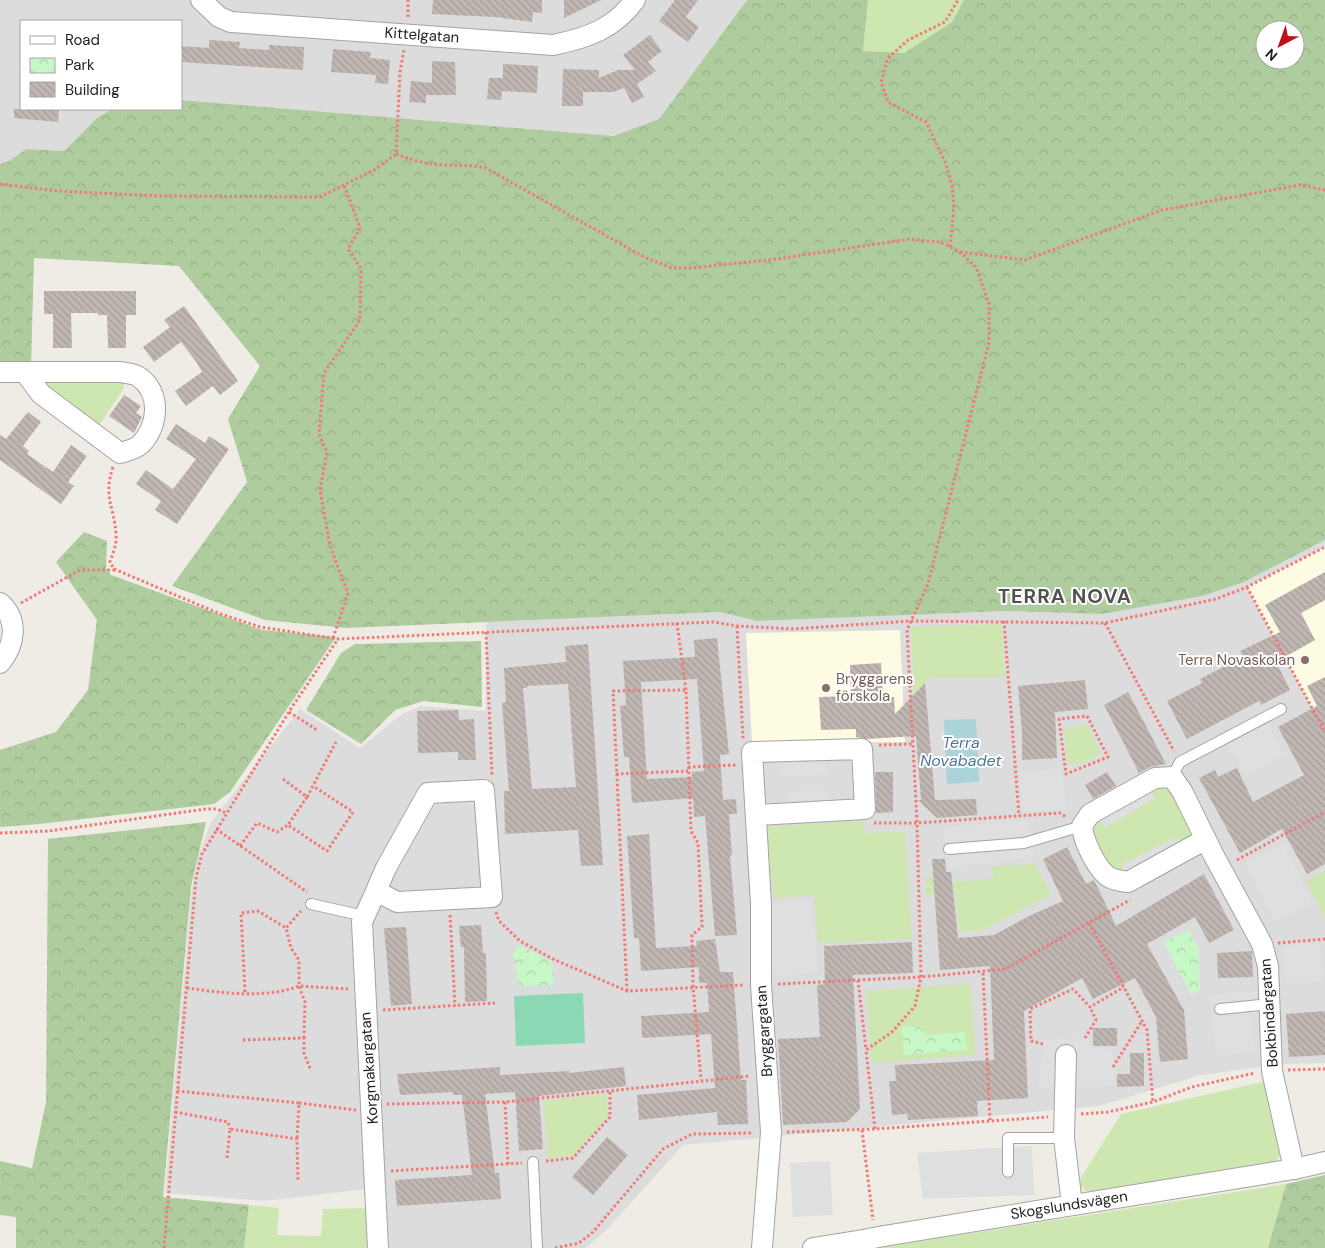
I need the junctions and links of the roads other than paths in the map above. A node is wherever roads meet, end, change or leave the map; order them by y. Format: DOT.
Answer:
graph roads {
  1 [pos="201,0"];
  2 [pos="635,0"];
  3 [pos="0,372"];
  4 [pos="26,374"];
  5 [pos="4,607"];
  6 [pos="0,663"];
  7 [pos="1281,709"];
  8 [pos="1176,770"];
  9 [pos="756,815"];
  10 [pos="1082,826"];
  11 [pos="1209,846"];
  12 [pos="949,849"];
  13 [pos="376,891"];
  14 [pos="311,904"];
  15 [pos="364,916"];
  16 [pos="1270,1004"];
  17 [pos="1220,1009"];
  18 [pos="1066,1055"];
  19 [pos="1064,1138"];
  20 [pos="533,1162"];
  21 [pos="1325,1162"];
  22 [pos="1294,1169"];
  23 [pos="1008,1172"];
  24 [pos="1072,1205"];
  25 [pos="378,1248"];
  26 [pos="537,1248"];
  27 [pos="762,1248"];
  28 [pos="814,1248"];
  1 -- 2 [label="street, Kittelgatan"];
  3 -- 4 [label="street"];
  4 -- 4 [label="street"];
  5 -- 6 [label="street"];
  7 -- 8 [label="lane"];
  8 -- 10 [label="street"];
  8 -- 11 [label="street, Bokbindargatan"];
  9 -- 9 [label="street, Bryggargatan"];
  9 -- 27 [label="street, Bryggargatan"];
  10 -- 11 [label="street"];
  10 -- 12 [label="lane"];
  11 -- 16 [label="street, Bokbindargatan"];
  13 -- 13 [label="street, Korgmakargatan"];
  13 -- 15 [label="street, Korgmakargatan"];
  14 -- 15 [label="lane"];
  15 -- 25 [label="street, Korgmakargatan"];
  16 -- 17 [label="lane"];
  16 -- 22 [label="street, Bokbindargatan"];
  18 -- 19 [label="street"];
  19 -- 23 [label="lane"];
  19 -- 24 [label="street"];
  20 -- 26 [label="lane"];
  21 -- 22 [label="street, Skogslundsvägen"];
  22 -- 24 [label="street, Skogslundsvägen"];
  24 -- 28 [label="street, Skogslundsvägen, bridge"];
}
